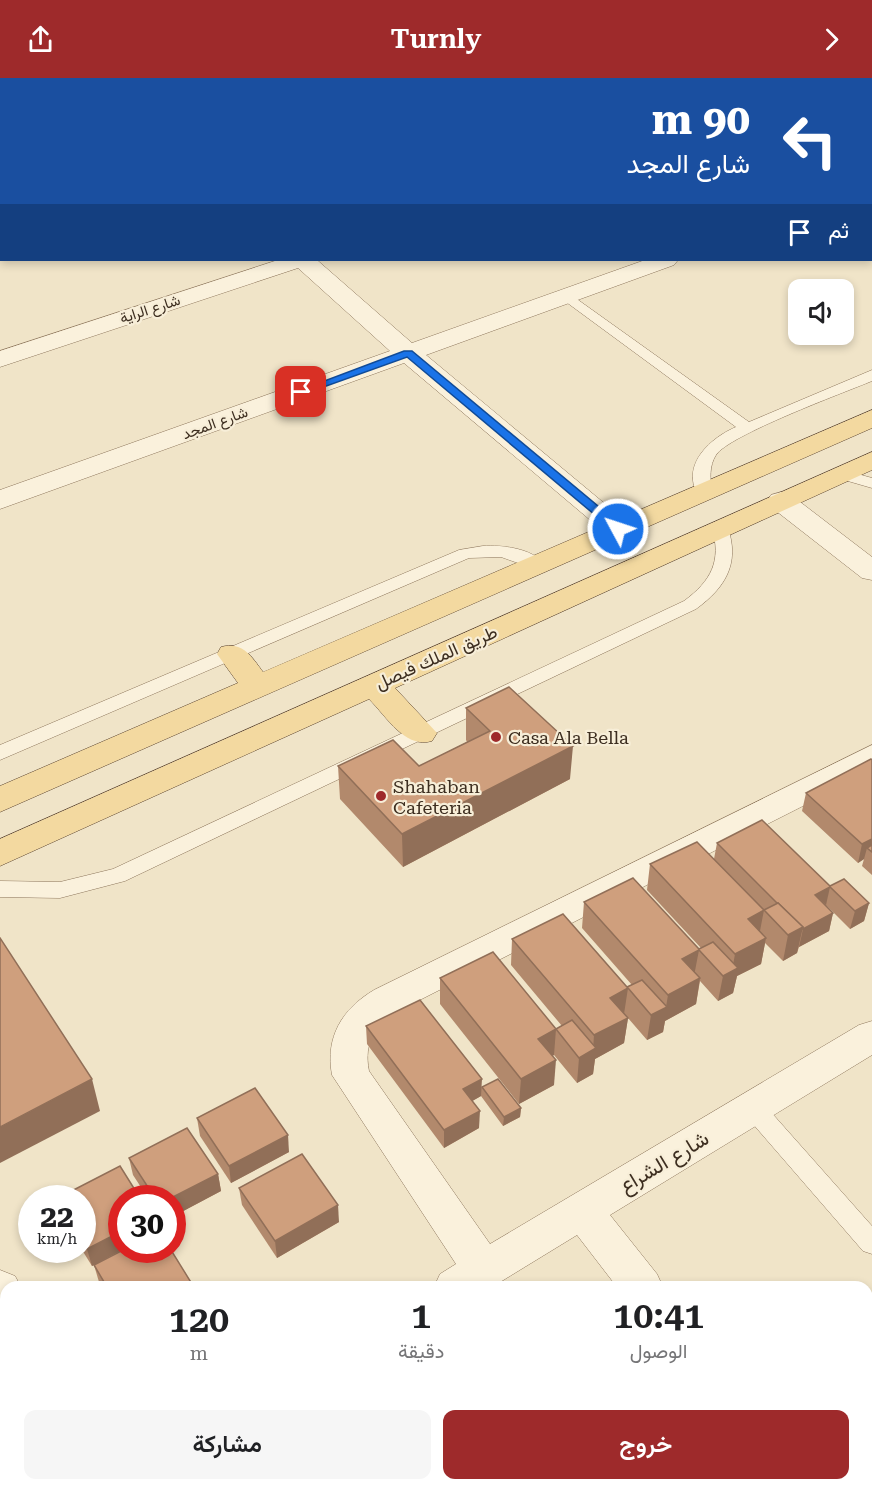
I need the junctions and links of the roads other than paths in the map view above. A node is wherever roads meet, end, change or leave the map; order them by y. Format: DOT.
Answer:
graph roads {
  1 [pos="299,261"];
  2 [pos="303,261"];
  3 [pos="663,261"];
  4 [pos="567,296"];
  5 [pos="408,353"];
  6 [pos="0,359"];
  7 [pos="872,375"];
  8 [pos="872,418"];
  9 [pos="747,428"];
  10 [pos="872,460"];
  11 [pos="840,474"];
  12 [pos="872,483"];
  13 [pos="704,491"];
  14 [pos="0,500"];
  15 [pos="781,501"];
  16 [pos="720,528"];
  17 [pos="618,529"];
  18 [pos="535,564"];
  19 [pos="872,571"];
  20 [pos="232,654"];
  21 [pos="374,685"];
  22 [pos="258,687"];
  23 [pos="421,733"];
  24 [pos="0,753"];
  25 [pos="872,757"];
  26 [pos="0,800"];
  27 [pos="0,853"];
  28 [pos="0,889"];
  29 [pos="872,1036"];
  30 [pos="754,1109"];
  31 [pos="582,1211"];
  32 [pos="872,1243"];
  33 [pos="469,1278"];
  34 [pos="637,1281"];
  1 -- 6 [label="street, شارع الراية"];
  2 -- 5 [label="street"];
  3 -- 4 [label="street, شارع المجد"];
  4 -- 5 [label="street, شارع المجد"];
  4 -- 9 [label="lane"];
  5 -- 14 [label="street, شارع المجد"];
  5 -- 17 [label="street"];
  7 -- 9 [label="lane"];
  8 -- 13 [label="main road"];
  9 -- 13 [label="lane"];
  10 -- 11 [label="main road, طريق الملك فيصل"];
  11 -- 12 [label="lane"];
  11 -- 15 [label="main road, طريق الملك فيصل"];
  13 -- 17 [label="main road"];
  15 -- 16 [label="main road, طريق الملك فيصل"];
  15 -- 19 [label="street"];
  16 -- 21 [label="main road, طريق الملك فيصل"];
  16 -- 23 [label="lane"];
  17 -- 18 [label="main road"];
  18 -- 20 [label="lane"];
  18 -- 22 [label="main road"];
  20 -- 22 [label="main road"];
  20 -- 24 [label="lane"];
  21 -- 23 [label="main road"];
  21 -- 27 [label="main road, طريق الملك فيصل"];
  22 -- 26 [label="main road"];
  23 -- 28 [label="lane"];
  25 -- 33 [label="street"];
  29 -- 30 [label="street, شارع الشراع"];
  30 -- 31 [label="street, شارع الشراع"];
  30 -- 32 [label="lane"];
  31 -- 33 [label="street, شارع الشراع"];
  31 -- 34 [label="street"];
}
